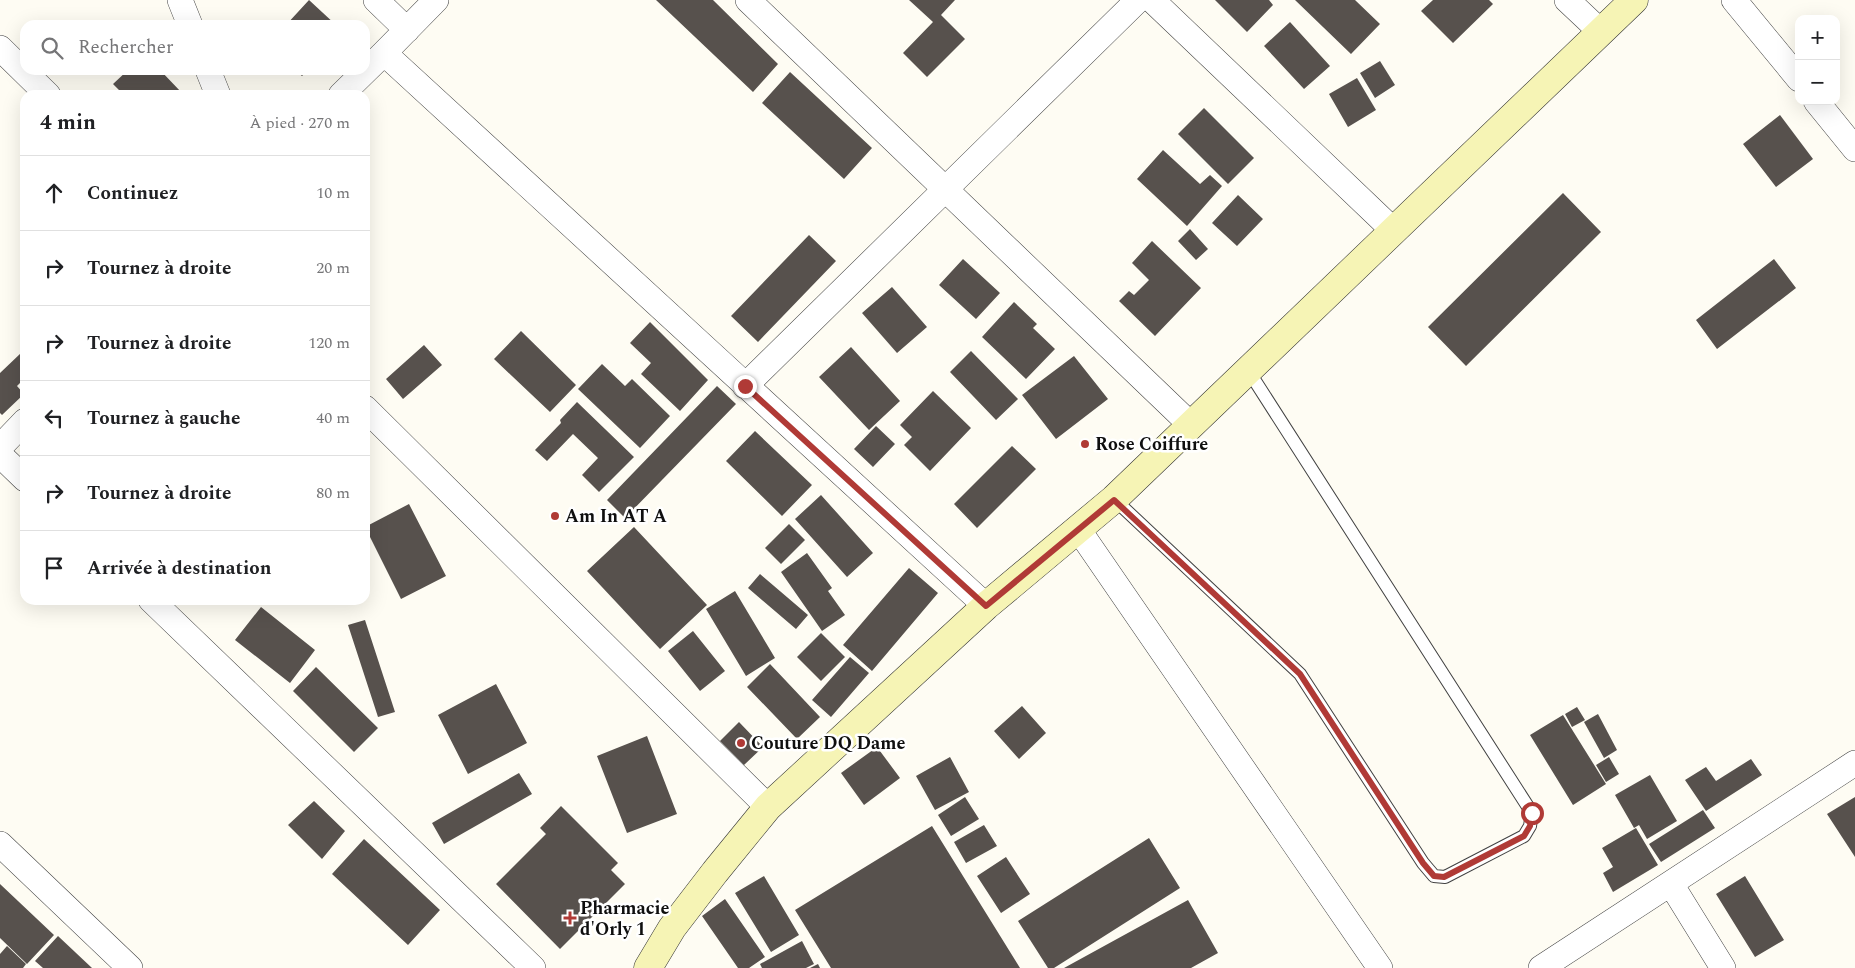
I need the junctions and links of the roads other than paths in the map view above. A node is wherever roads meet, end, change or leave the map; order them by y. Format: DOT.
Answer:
graph roads {
  1 [pos="180,0"];
  2 [pos="376,0"];
  3 [pos="436,0"];
  4 [pos="748,0"];
  5 [pos="1138,0"];
  6 [pos="1152,0"];
  7 [pos="1567,0"];
  8 [pos="1634,0"];
  9 [pos="1734,0"];
  10 [pos="188,20"];
  11 [pos="407,30"];
  12 [pos="1601,32"];
  13 [pos="0,48"];
  14 [pos="384,53"];
  15 [pos="370,67"];
  16 [pos="20,68"];
  17 [pos="1795,74"];
  18 [pos="28,75"];
  19 [pos="210,75"];
  20 [pos="361,75"];
  21 [pos="43,90"];
  22 [pos="216,90"];
  23 [pos="346,90"];
  24 [pos="1819,105"];
  25 [pos="1855,149"];
  26 [pos="946,189"];
  27 [pos="1394,231"];
  28 [pos="1248,370"];
  29 [pos="745,386"];
  30 [pos="370,413"];
  31 [pos="20,425"];
  32 [pos="1191,425"];
  33 [pos="0,447"];
  34 [pos="0,455"];
  35 [pos="20,474"];
  36 [pos="1114,500"];
  37 [pos="1078,529"];
  38 [pos="156,605"];
  39 [pos="986,606"];
  40 [pos="1855,763"];
  41 [pos="768,807"];
  42 [pos="0,844"];
  43 [pos="1672,884"];
  44 [pos="130,968"];
  45 [pos="533,968"];
  46 [pos="648,968"];
  47 [pos="1380,968"];
  48 [pos="1541,968"];
  49 [pos="1723,968"];
  1 -- 10 [label="street"];
  2 -- 11 [label="street"];
  3 -- 11 [label="street"];
  4 -- 26 [label="street"];
  5 -- 26 [label="street"];
  6 -- 27 [label="street"];
  7 -- 12 [label="street"];
  8 -- 12 [label="street"];
  9 -- 17 [label="street"];
  11 -- 14 [label="street"];
  12 -- 27 [label="street"];
  13 -- 16 [label="street"];
  14 -- 15 [label="street"];
  14 -- 29 [label="street"];
  18 -- 21 [label="street"];
  19 -- 22 [label="street"];
  20 -- 23 [label="street"];
  24 -- 25 [label="street"];
  26 -- 29 [label="street"];
  26 -- 32 [label="street"];
  27 -- 28 [label="street"];
  28 -- 32 [label="street"];
  28 -- 36 [label="lane"];
  29 -- 39 [label="street"];
  30 -- 41 [label="street"];
  31 -- 33 [label="street"];
  32 -- 36 [label="street"];
  34 -- 35 [label="street"];
  36 -- 37 [label="street"];
  37 -- 39 [label="street"];
  37 -- 47 [label="street"];
  38 -- 45 [label="street"];
  39 -- 41 [label="street"];
  40 -- 43 [label="street"];
  41 -- 46 [label="street"];
  42 -- 44 [label="street"];
  43 -- 48 [label="street"];
  43 -- 49 [label="street"];
}
